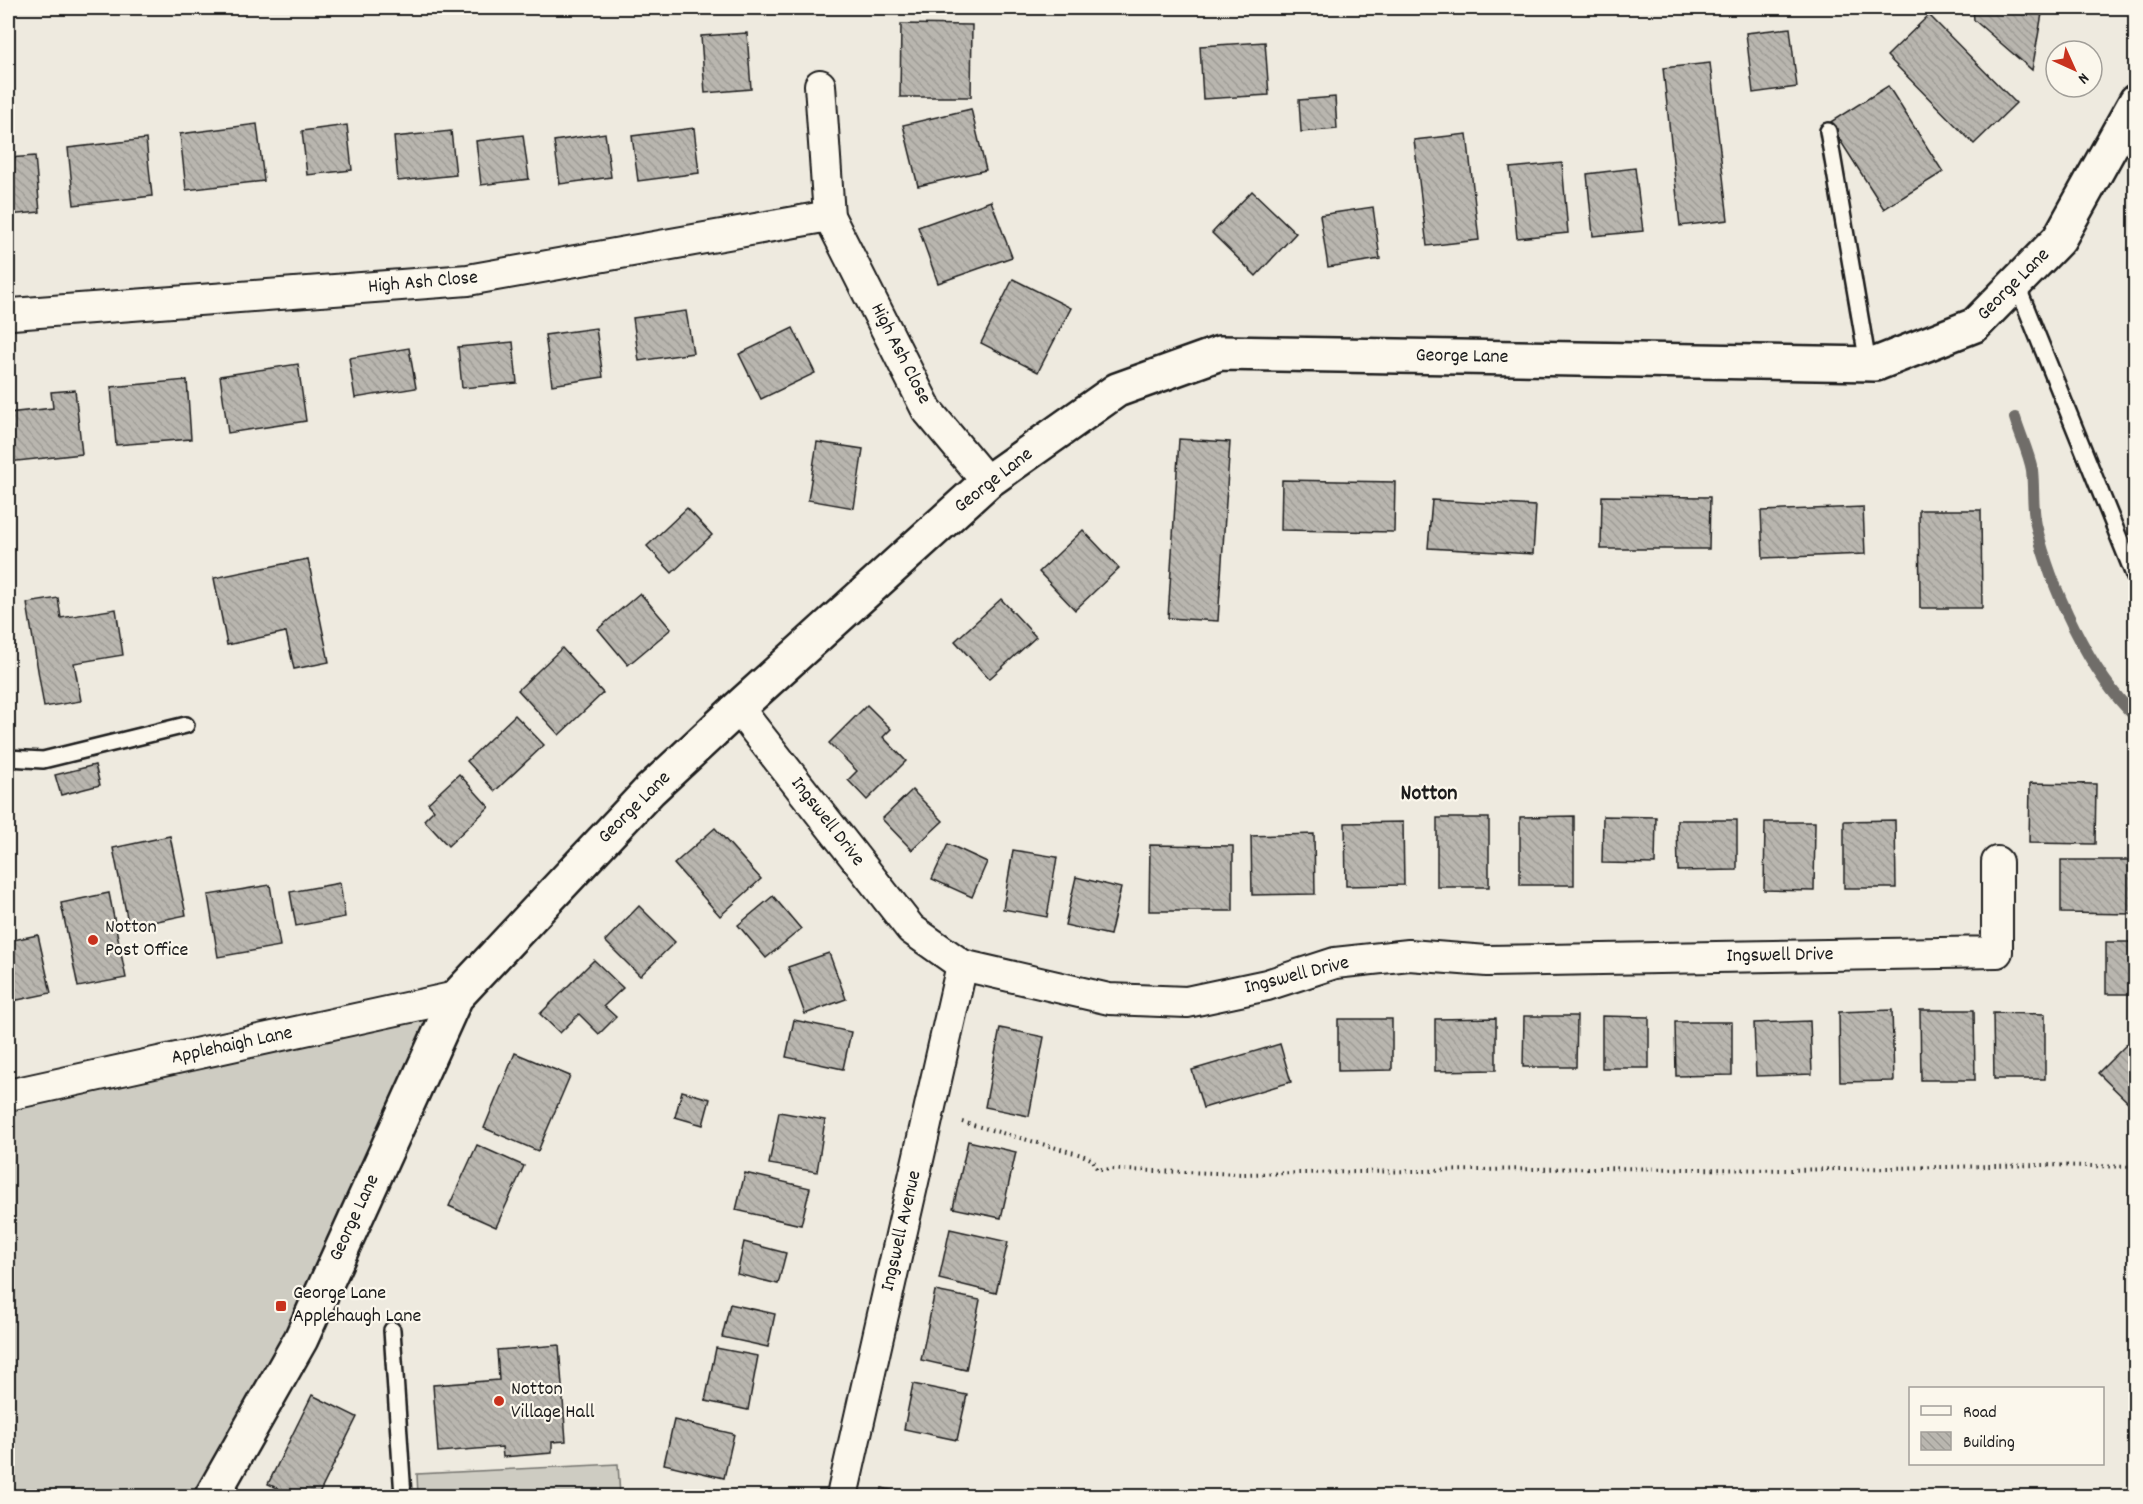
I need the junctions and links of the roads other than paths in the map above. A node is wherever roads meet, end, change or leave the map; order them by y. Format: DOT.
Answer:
graph roads {
  1 [pos="820,85"];
  2 [pos="2136,100"];
  3 [pos="1828,131"];
  4 [pos="829,216"];
  5 [pos="2016,283"];
  6 [pos="12,314"];
  7 [pos="1868,364"];
  8 [pos="987,482"];
  9 [pos="2136,580"];
  10 [pos="738,708"];
  11 [pos="186,725"];
  12 [pos="8,758"];
  13 [pos="1997,862"];
  14 [pos="962,964"];
  15 [pos="456,997"];
  16 [pos="8,1095"];
  17 [pos="392,1330"];
  18 [pos="212,1497"];
  19 [pos="403,1497"];
  20 [pos="842,1497"];
  1 -- 4 [label="street, High Ash Close"];
  2 -- 5 [label="street, George Lane"];
  3 -- 7 [label="lane"];
  4 -- 6 [label="street, High Ash Close"];
  4 -- 8 [label="street, High Ash Close"];
  5 -- 7 [label="street, George Lane"];
  5 -- 9 [label="lane"];
  7 -- 8 [label="street, George Lane"];
  8 -- 10 [label="street, George Lane"];
  10 -- 14 [label="street, Ingswell Drive"];
  10 -- 15 [label="street, George Lane"];
  11 -- 12 [label="lane"];
  13 -- 14 [label="street, Ingswell Drive"];
  14 -- 20 [label="street, Ingswell Avenue"];
  15 -- 16 [label="street, Applehaigh Lane"];
  15 -- 18 [label="street, George Lane"];
  17 -- 19 [label="lane"];
}
